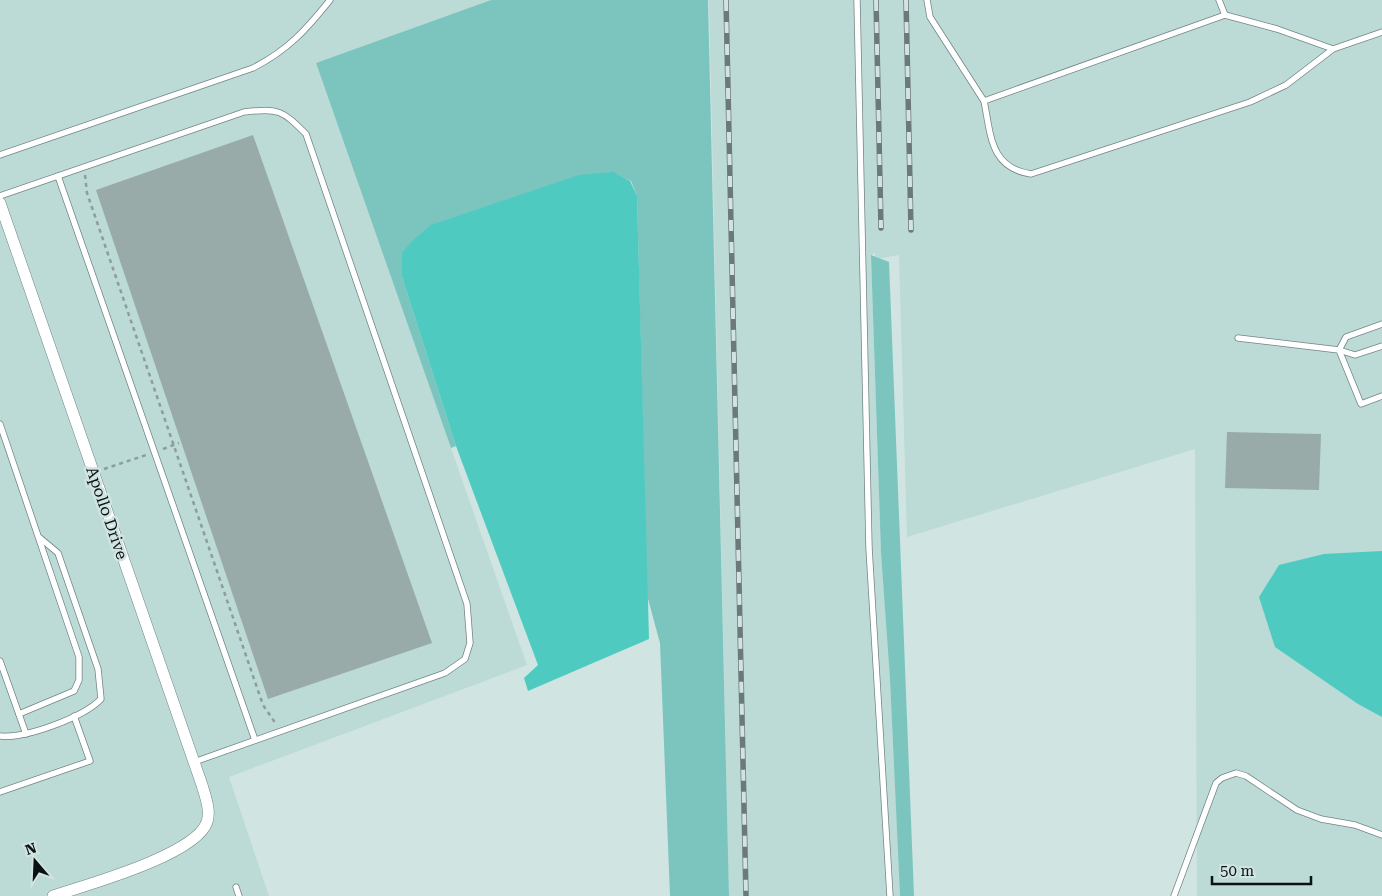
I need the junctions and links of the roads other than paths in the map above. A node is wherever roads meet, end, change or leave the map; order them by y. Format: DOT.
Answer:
graph roads {
  1 [pos="330,0"];
  2 [pos="857,0"];
  3 [pos="927,0"];
  4 [pos="1219,0"];
  5 [pos="1225,15"];
  6 [pos="1382,32"];
  7 [pos="1333,49"];
  8 [pos="984,101"];
  9 [pos="0,155"];
  10 [pos="58,176"];
  11 [pos="0,196"];
  12 [pos="0,203"];
  13 [pos="1382,324"];
  14 [pos="1238,338"];
  15 [pos="1382,346"];
  16 [pos="1339,350"];
  17 [pos="1382,396"];
  18 [pos="0,424"];
  19 [pos="39,536"];
  20 [pos="0,661"];
  21 [pos="19,714"];
  22 [pos="74,716"];
  23 [pos="26,734"];
  24 [pos="0,736"];
  25 [pos="255,740"];
  26 [pos="194,762"];
  27 [pos="0,792"];
  28 [pos="1382,835"];
  29 [pos="236,887"];
  30 [pos="53,896"];
  31 [pos="239,896"];
  32 [pos="890,896"];
  33 [pos="1174,896"];
  1 -- 9 [label="lane"];
  2 -- 32 [label="lane"];
  3 -- 8 [label="lane"];
  4 -- 5 [label="lane"];
  5 -- 7 [label="lane"];
  5 -- 8 [label="lane"];
  6 -- 7 [label="lane"];
  7 -- 8 [label="lane"];
  10 -- 11 [label="lane"];
  10 -- 25 [label="lane"];
  10 -- 25 [label="lane"];
  12 -- 26 [label="street, Apollo Drive"];
  13 -- 16 [label="lane"];
  14 -- 16 [label="lane"];
  15 -- 16 [label="lane"];
  16 -- 17 [label="lane"];
  18 -- 19 [label="lane"];
  19 -- 21 [label="lane"];
  19 -- 22 [label="lane"];
  20 -- 21 [label="lane"];
  21 -- 23 [label="lane"];
  22 -- 23 [label="lane"];
  22 -- 27 [label="lane"];
  23 -- 24 [label="lane"];
  25 -- 26 [label="lane"];
  26 -- 30 [label="street, Apollo Drive"];
  28 -- 33 [label="lane"];
  29 -- 31 [label="lane"];
}
